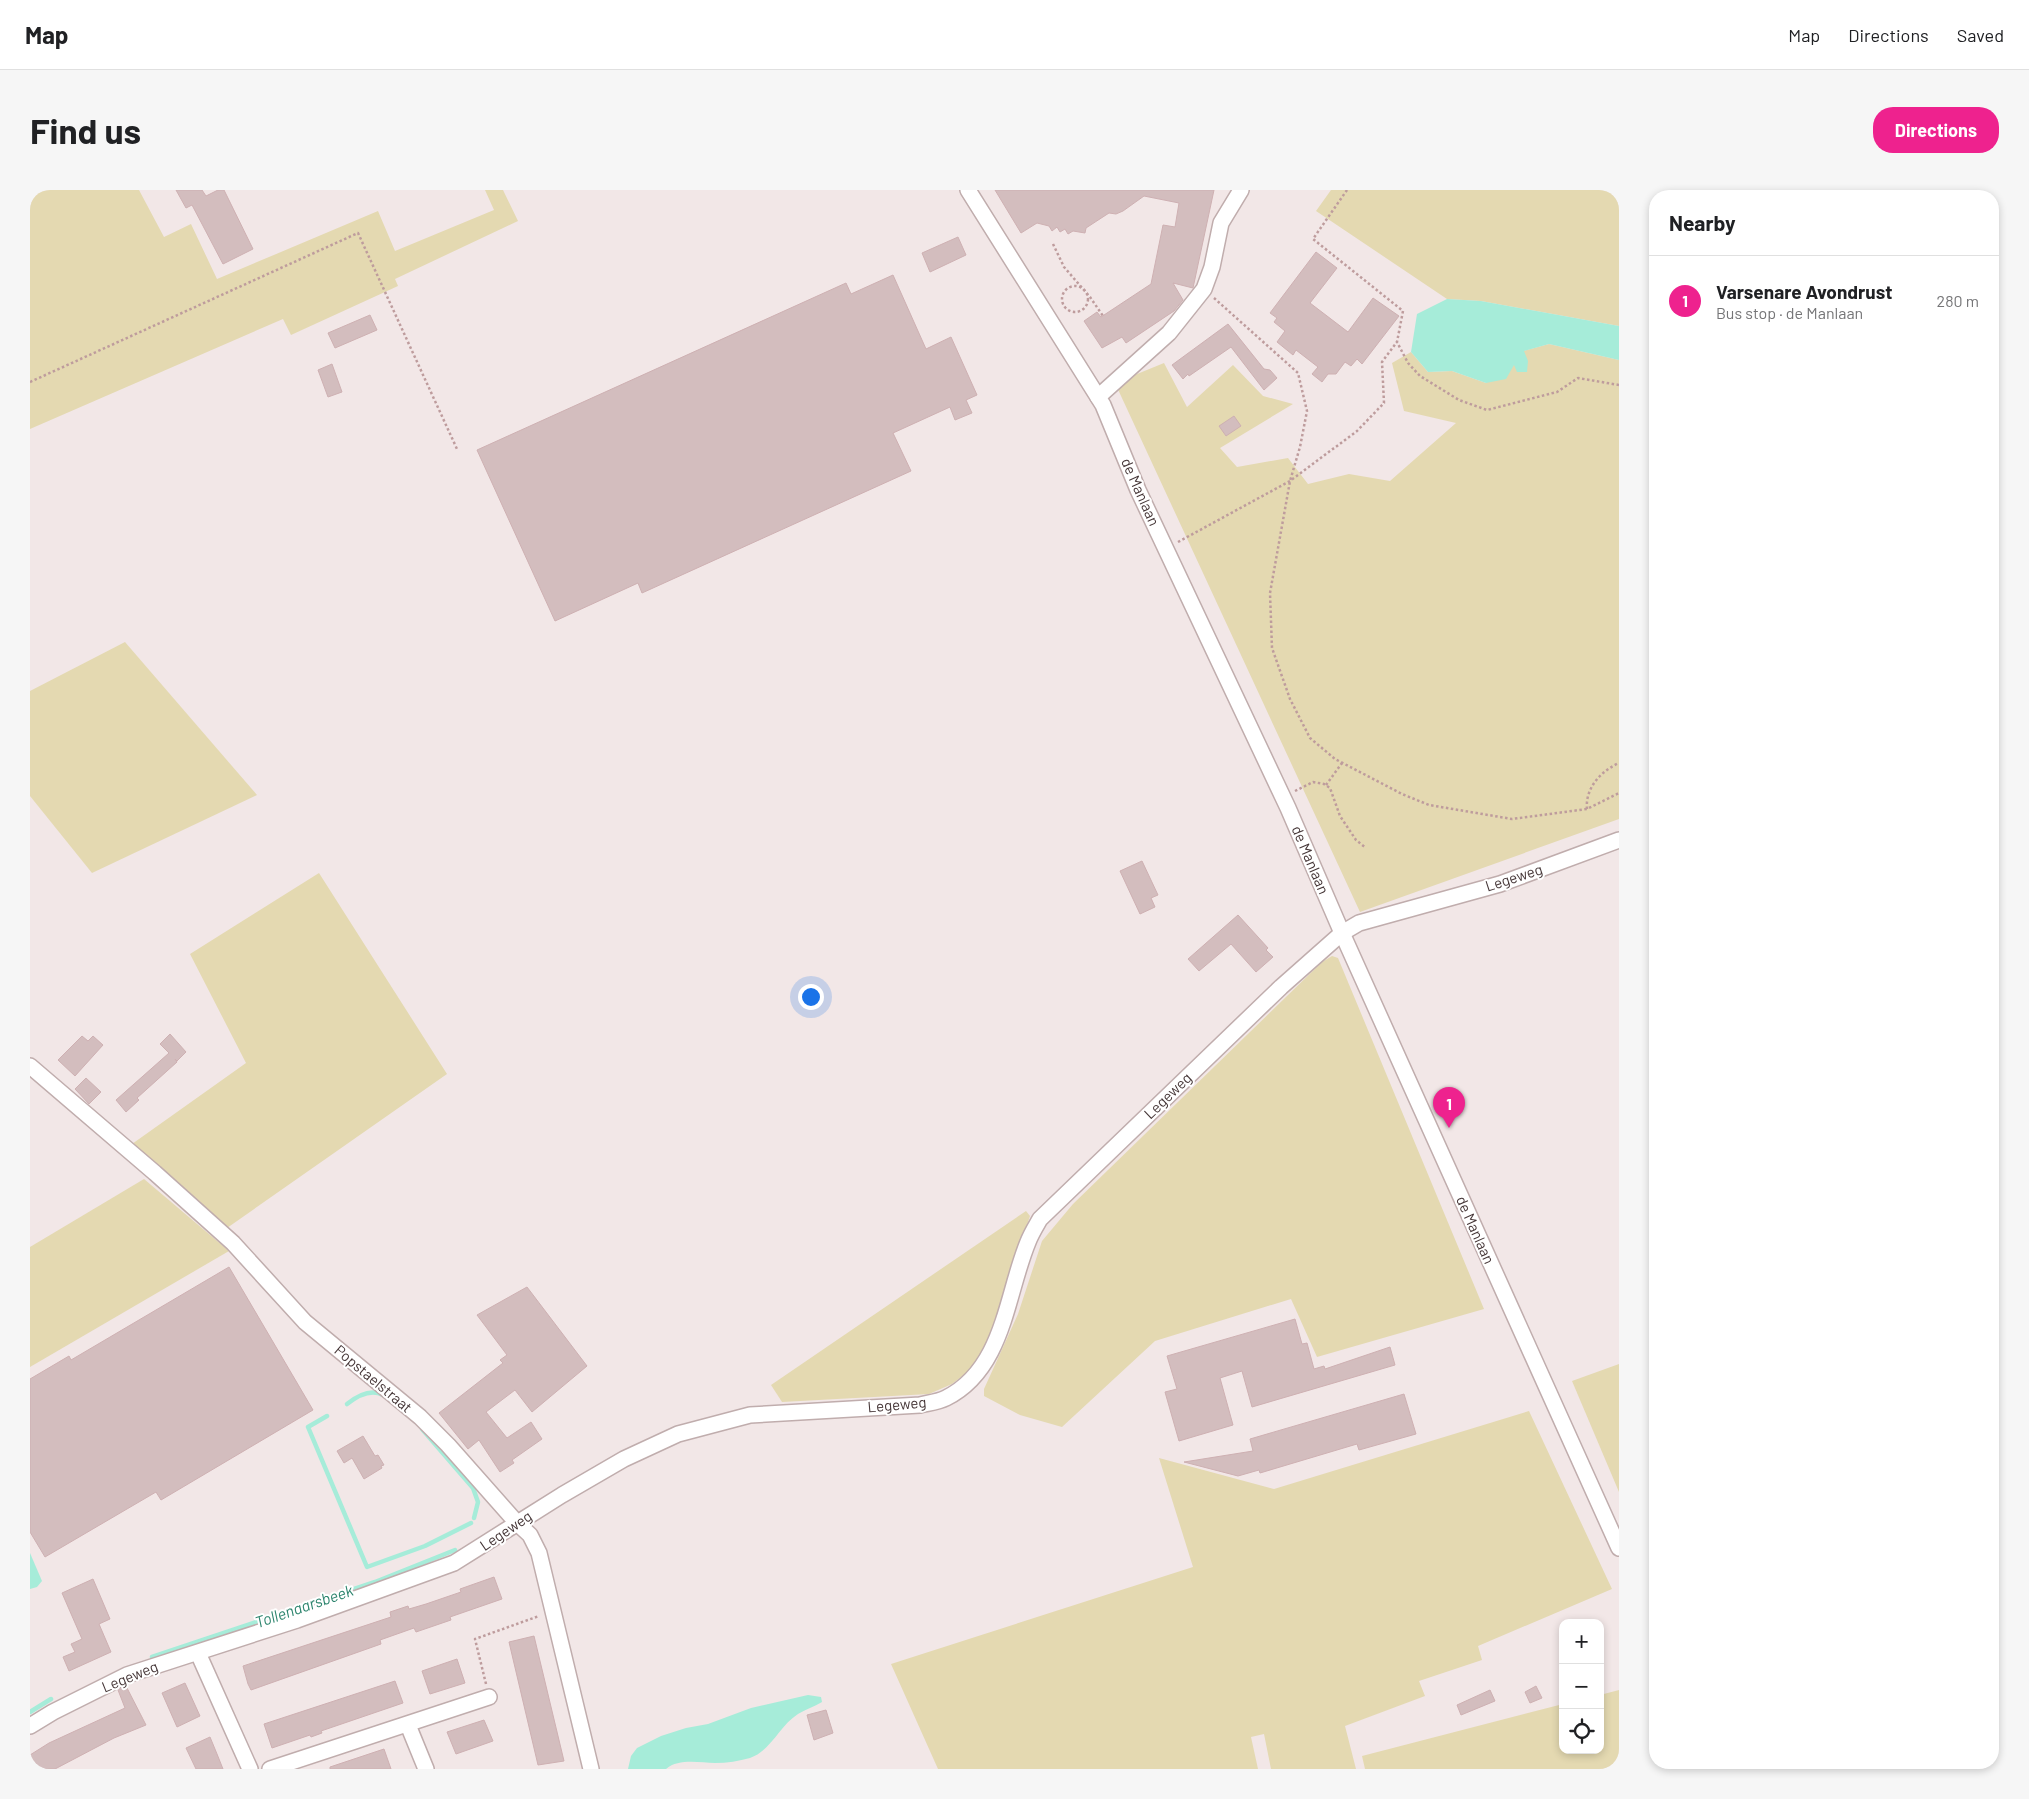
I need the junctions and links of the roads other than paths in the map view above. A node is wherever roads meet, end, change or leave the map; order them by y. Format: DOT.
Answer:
graph roads {
  1 [pos="968,190"];
  2 [pos="1241,190"];
  3 [pos="1098,398"];
  4 [pos="1619,840"];
  5 [pos="1342,934"];
  6 [pos="30,1066"];
  7 [pos="517,1523"];
  8 [pos="1619,1548"];
  9 [pos="198,1653"];
  10 [pos="489,1698"];
  11 [pos="408,1725"];
  12 [pos="30,1726"];
  13 [pos="250,1769"];
  14 [pos="270,1769"];
  15 [pos="426,1769"];
  16 [pos="591,1769"];
  1 -- 3 [label="street, de Manlaan"];
  2 -- 3 [label="street"];
  3 -- 5 [label="street, de Manlaan"];
  4 -- 5 [label="street, Legeweg"];
  5 -- 7 [label="street, Legeweg"];
  5 -- 8 [label="street, de Manlaan"];
  6 -- 7 [label="street, Popstaelstraat"];
  7 -- 9 [label="street, Legeweg"];
  7 -- 16 [label="street, Popstaelstraat"];
  9 -- 12 [label="street, Legeweg"];
  9 -- 13 [label="street"];
  10 -- 11 [label="street"];
  11 -- 14 [label="street"];
  11 -- 15 [label="street"];
}
